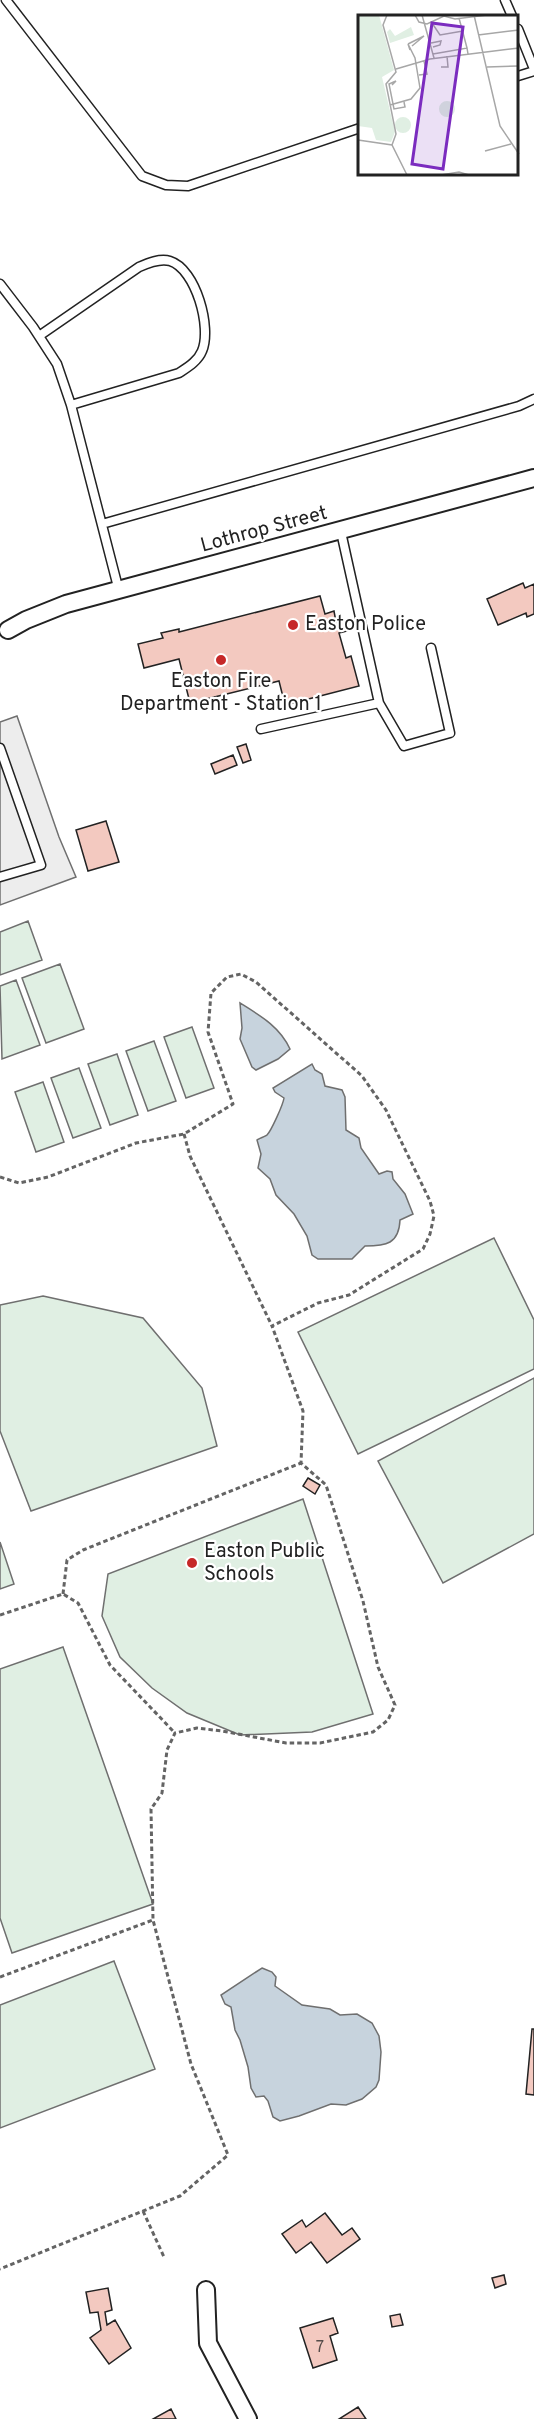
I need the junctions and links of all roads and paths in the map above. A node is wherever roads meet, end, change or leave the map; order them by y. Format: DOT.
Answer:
graph roads {
  1 [pos="6,0"];
  2 [pos="505,0"];
  3 [pos="0,3"];
  4 [pos="512,15"];
  5 [pos="519,32"];
  6 [pos="534,70"];
  7 [pos="519,76"];
  8 [pos="358,129"];
  9 [pos="0,284"];
  10 [pos="39,336"];
  11 [pos="534,399"];
  12 [pos="71,405"];
  13 [pos="534,478"];
  14 [pos="102,524"];
  15 [pos="341,532"];
  16 [pos="119,591"];
  17 [pos="4,632"];
  18 [pos="431,648"];
  19 [pos="379,704"];
  20 [pos="261,729"];
  21 [pos="1,752"];
  22 [pos="0,877"];
  23 [pos="184,1134"];
  24 [pos="0,1177"];
  25 [pos="272,1326"];
  26 [pos="301,1463"];
  27 [pos="63,1594"];
  28 [pos="0,1615"];
  29 [pos="175,1733"];
  30 [pos="153,1920"];
  31 [pos="0,1977"];
  32 [pos="143,2211"];
  33 [pos="164,2258"];
  34 [pos="0,2269"];
  35 [pos="206,2290"];
  36 [pos="248,2419"];
  1 -- 3 [label="lane"];
  1 -- 8 [label="lane"];
  2 -- 4 [label="lane"];
  5 -- 6 [label="lane"];
  6 -- 7 [label="lane"];
  9 -- 10 [label="lane"];
  10 -- 12 [label="lane"];
  10 -- 12 [label="lane"];
  11 -- 14 [label="lane"];
  12 -- 14 [label="lane"];
  13 -- 15 [label="street, Lothrop Street"];
  14 -- 16 [label="lane"];
  15 -- 16 [label="street, Lothrop Street"];
  15 -- 19 [label="lane"];
  16 -- 17 [label="street, Lothrop Street"];
  18 -- 19 [label="lane"];
  19 -- 20 [label="lane"];
  21 -- 22 [label="lane"];
  23 -- 24 [label="path"];
  23 -- 25 [label="path"];
  23 -- 25 [label="path"];
  25 -- 26 [label="path"];
  26 -- 27 [label="path"];
  26 -- 29 [label="path"];
  27 -- 28 [label="path"];
  27 -- 29 [label="path"];
  29 -- 30 [label="path"];
  30 -- 31 [label="path"];
  30 -- 32 [label="path"];
  32 -- 33 [label="path"];
  32 -- 34 [label="path"];
  35 -- 36 [label="street"];
}
